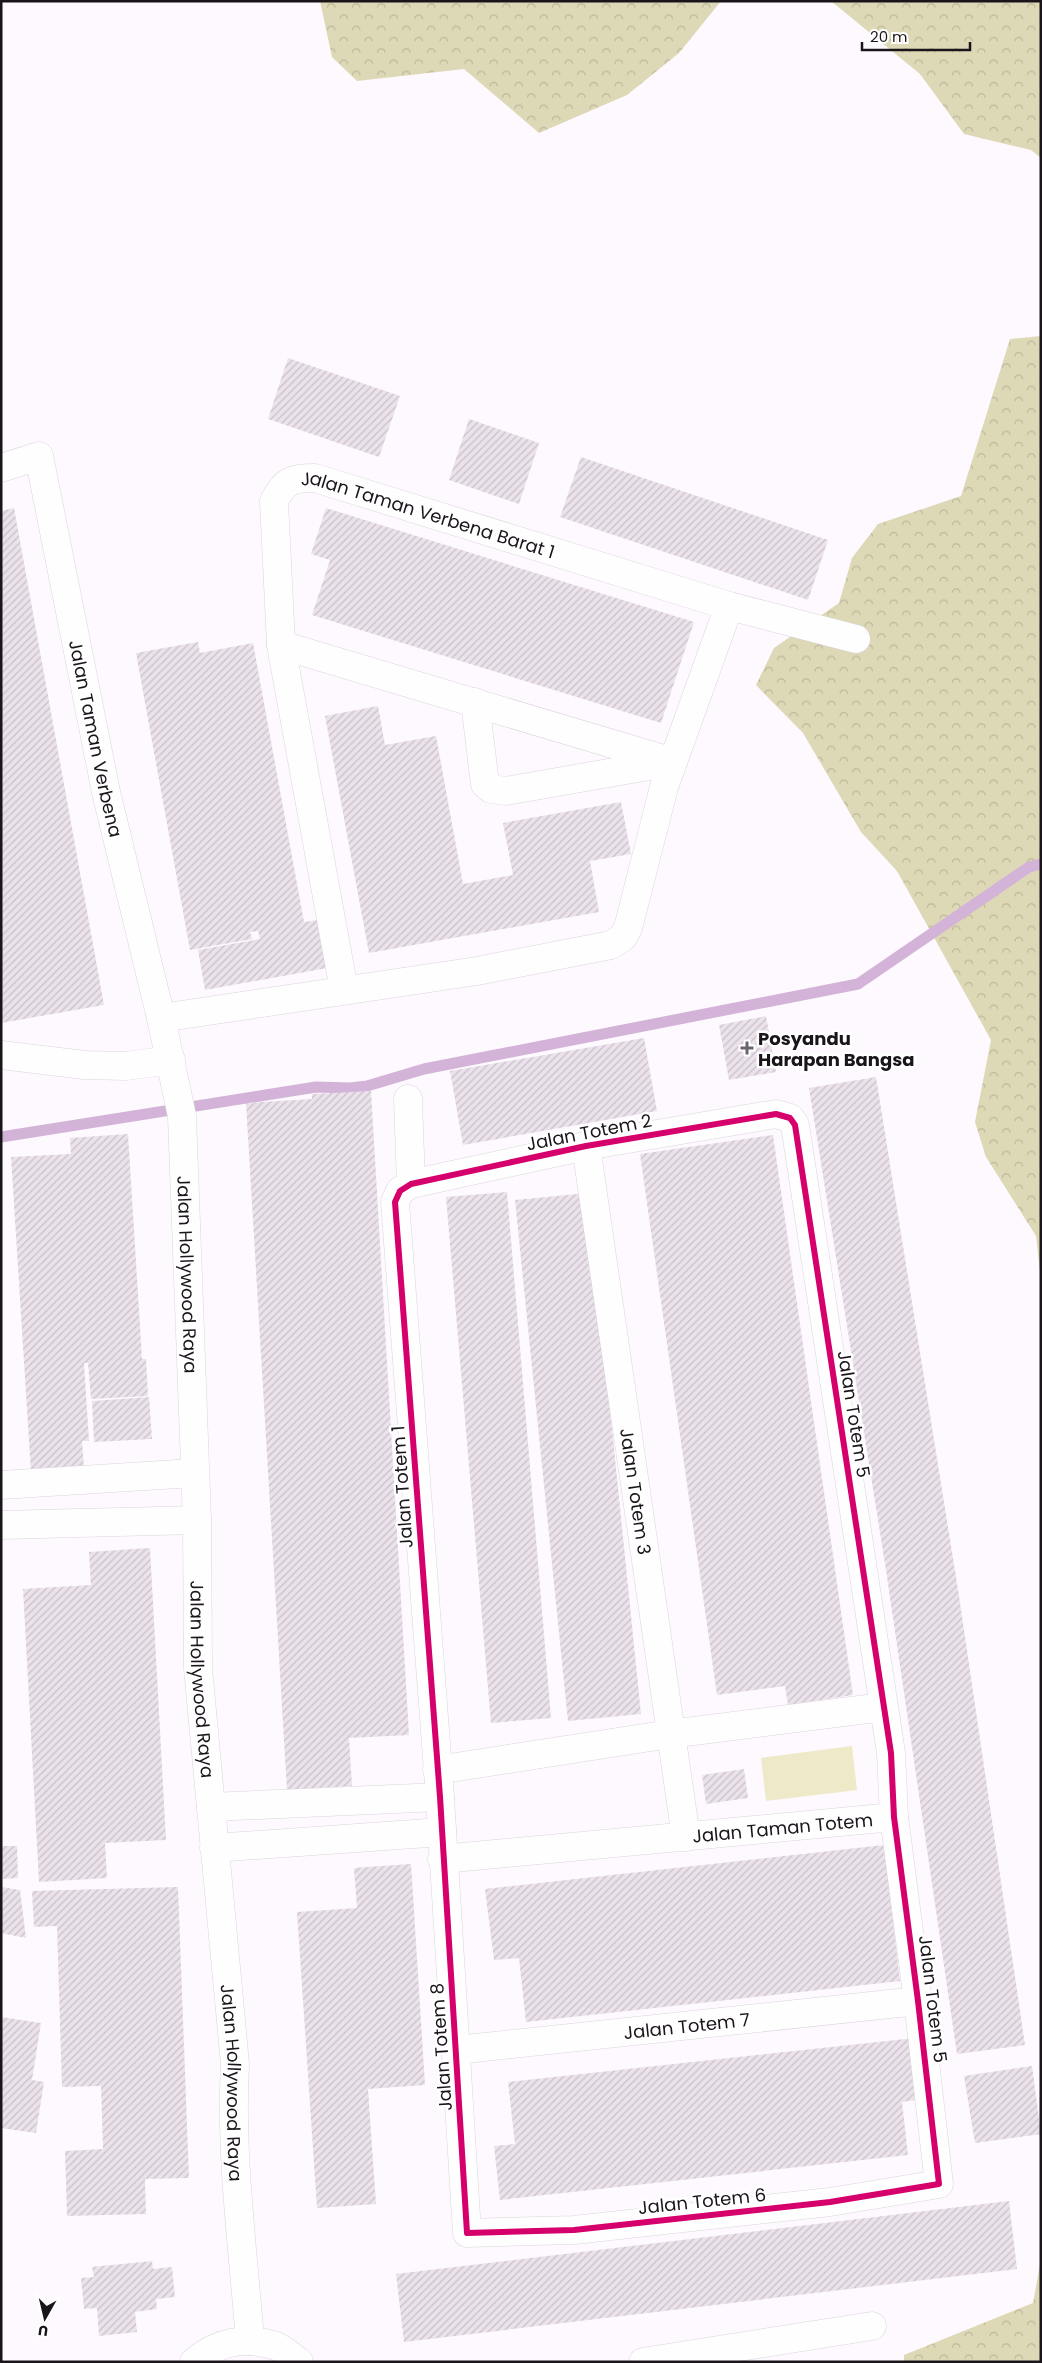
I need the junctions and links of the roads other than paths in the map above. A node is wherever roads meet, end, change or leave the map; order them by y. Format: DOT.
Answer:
graph roads {
  1 [pos="1,468"];
  2 [pos="729,606"];
  3 [pos="856,639"];
  4 [pos="281,645"];
  5 [pos="475,702"];
  6 [pos="673,762"];
  7 [pos="344,990"];
  8 [pos="161,1018"];
  9 [pos="1,1056"];
  10 [pos="170,1060"];
  11 [pos="408,1099"];
  12 [pos="795,1125"];
  13 [pos="586,1146"];
  14 [pos="403,1193"];
  15 [pos="194,1472"];
  16 [pos="1,1485"];
  17 [pos="196,1520"];
  18 [pos="1,1525"];
  19 [pos="883,1707"];
  20 [pos="670,1734"];
  21 [pos="437,1770"];
  22 [pos="440,1797"];
  23 [pos="211,1807"];
  24 [pos="894,1818"];
  25 [pos="442,1832"];
  26 [pos="686,1837"];
  27 [pos="214,1848"];
  28 [pos="442,1859"];
  29 [pos="918,2000"];
  30 [pos="456,2050"];
  31 [pos="939,2184"];
  32 [pos="466,2233"];
  33 [pos="872,2326"];
  34 [pos="250,2340"];
  35 [pos="194,2362"];
  36 [pos="299,2362"];
  37 [pos="644,2362"];
  1 -- 8 [label="street, Jalan Taman Verbena"];
  2 -- 3 [label="street, Jalan Taman Verbena Barat 1"];
  2 -- 4 [label="street, Jalan Taman Verbena Barat 1"];
  2 -- 6 [label="street"];
  4 -- 5 [label="street"];
  4 -- 7 [label="street, Jalan Taman Verbena Barat 1"];
  5 -- 6 [label="street"];
  5 -- 6 [label="street"];
  6 -- 7 [label="street"];
  7 -- 8 [label="street"];
  8 -- 10 [label="street, Jalan Hollywood Raya"];
  9 -- 10 [label="street"];
  10 -- 15 [label="street, Jalan Hollywood Raya"];
  11 -- 14 [label="street, Jalan Totem 1"];
  12 -- 13 [label="street, Jalan Totem 2"];
  12 -- 19 [label="street, Jalan Totem 5"];
  13 -- 14 [label="street, Jalan Totem 2"];
  13 -- 20 [label="street, Jalan Totem 3"];
  14 -- 21 [label="street, Jalan Totem 1"];
  15 -- 16 [label="street"];
  15 -- 17 [label="street, Jalan Hollywood Raya"];
  17 -- 18 [label="street"];
  17 -- 23 [label="street, Jalan Hollywood Raya"];
  19 -- 20 [label="street"];
  19 -- 24 [label="street, Jalan Taman Totem"];
  20 -- 21 [label="street"];
  20 -- 26 [label="street, Jalan Totem 3"];
  21 -- 22 [label="street"];
  22 -- 23 [label="street"];
  22 -- 25 [label="street"];
  23 -- 27 [label="street, Jalan Hollywood Raya"];
  24 -- 26 [label="street, Jalan Taman Totem"];
  24 -- 29 [label="street, Jalan Totem 5"];
  25 -- 27 [label="street"];
  25 -- 28 [label="street"];
  26 -- 28 [label="street, Jalan Taman Totem"];
  27 -- 34 [label="street, Jalan Hollywood Raya"];
  28 -- 30 [label="street, Jalan Totem 8"];
  29 -- 30 [label="street, Jalan Totem 7"];
  29 -- 31 [label="street, Jalan Totem 5"];
  30 -- 32 [label="street, Jalan Totem 8"];
  31 -- 32 [label="street, Jalan Totem 6"];
  33 -- 37 [label="street"];
  34 -- 35 [label="street"];
  34 -- 36 [label="street"];
}
